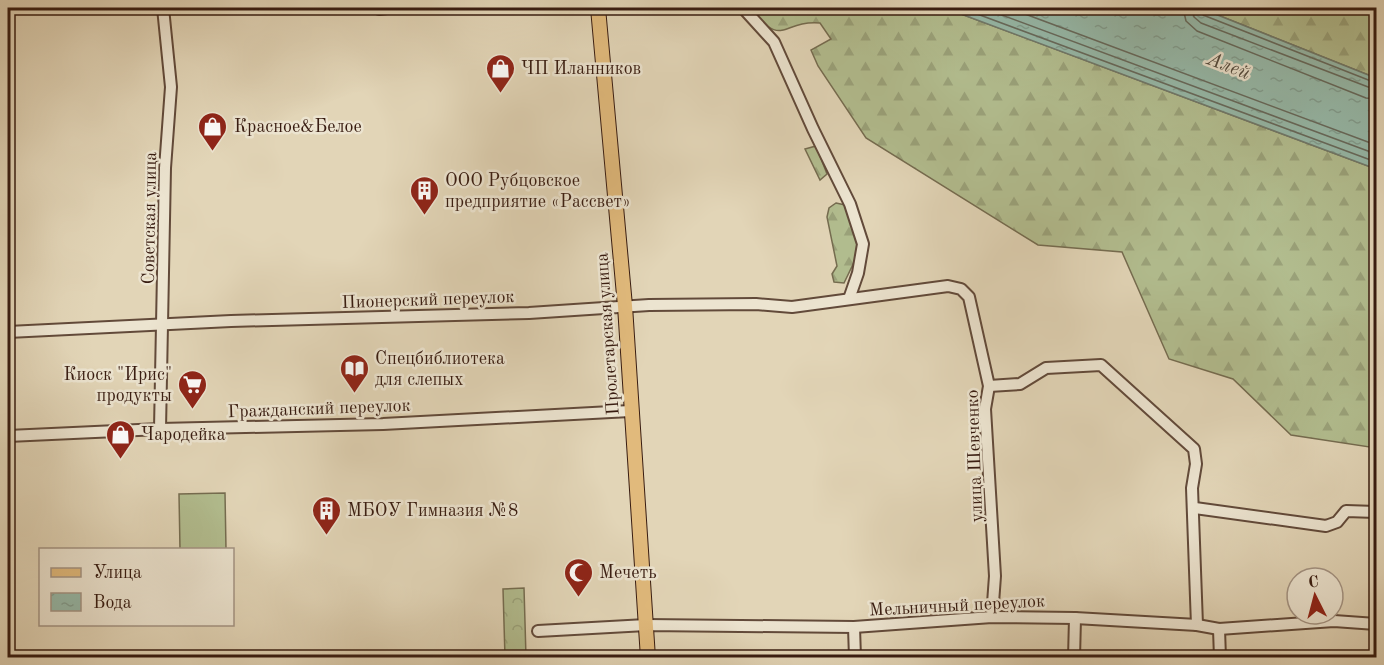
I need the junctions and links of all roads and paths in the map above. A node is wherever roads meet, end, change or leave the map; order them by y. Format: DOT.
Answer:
graph roads {
  1 [pos="163,8"];
  2 [pos="598,8"];
  3 [pos="743,8"];
  4 [pos="969,297"];
  5 [pos="849,299"];
  6 [pos="625,306"];
  7 [pos="164,323"];
  8 [pos="8,332"];
  9 [pos="989,386"];
  10 [pos="630,411"];
  11 [pos="160,429"];
  12 [pos="8,436"];
  13 [pos="1195,508"];
  14 [pos="1377,512"];
  15 [pos="992,617"];
  16 [pos="1075,618"];
  17 [pos="1377,624"];
  18 [pos="646,625"];
  19 [pos="1197,625"];
  20 [pos="854,627"];
  21 [pos="1219,629"];
  22 [pos="538,631"];
  23 [pos="648,657"];
  24 [pos="855,657"];
  25 [pos="1074,657"];
  26 [pos="1220,657"];
  1 -- 7 [label="street, Советская улица"];
  2 -- 6 [label="main road, Пролетарская улица"];
  3 -- 5 [label="street"];
  4 -- 5 [label="street, Пионерский переулок"];
  4 -- 9 [label="street, улица Шевченко"];
  5 -- 6 [label="street, Пионерский переулок"];
  6 -- 7 [label="street, Пионерский переулок"];
  6 -- 10 [label="main road, Пролетарская улица"];
  7 -- 8 [label="street, Пионерский переулок"];
  7 -- 11 [label="street, Советская улица"];
  9 -- 13 [label="street"];
  9 -- 15 [label="street, улица Шевченко"];
  10 -- 11 [label="street, Гражданский переулок"];
  10 -- 18 [label="main road, Пролетарская улица"];
  11 -- 12 [label="street, Гражданский переулок"];
  13 -- 14 [label="street"];
  13 -- 19 [label="street"];
  15 -- 16 [label="street, Мельничный переулок"];
  15 -- 20 [label="street, Мельничный переулок"];
  16 -- 19 [label="street, Мельничный переулок"];
  16 -- 25 [label="street"];
  17 -- 21 [label="street, Мельничный переулок"];
  18 -- 20 [label="street, Мельничный переулок"];
  18 -- 22 [label="street, Мельничный переулок"];
  18 -- 23 [label="main road, Пролетарская улица"];
  19 -- 21 [label="street, Мельничный переулок"];
  20 -- 24 [label="street"];
  21 -- 26 [label="street"];
}
